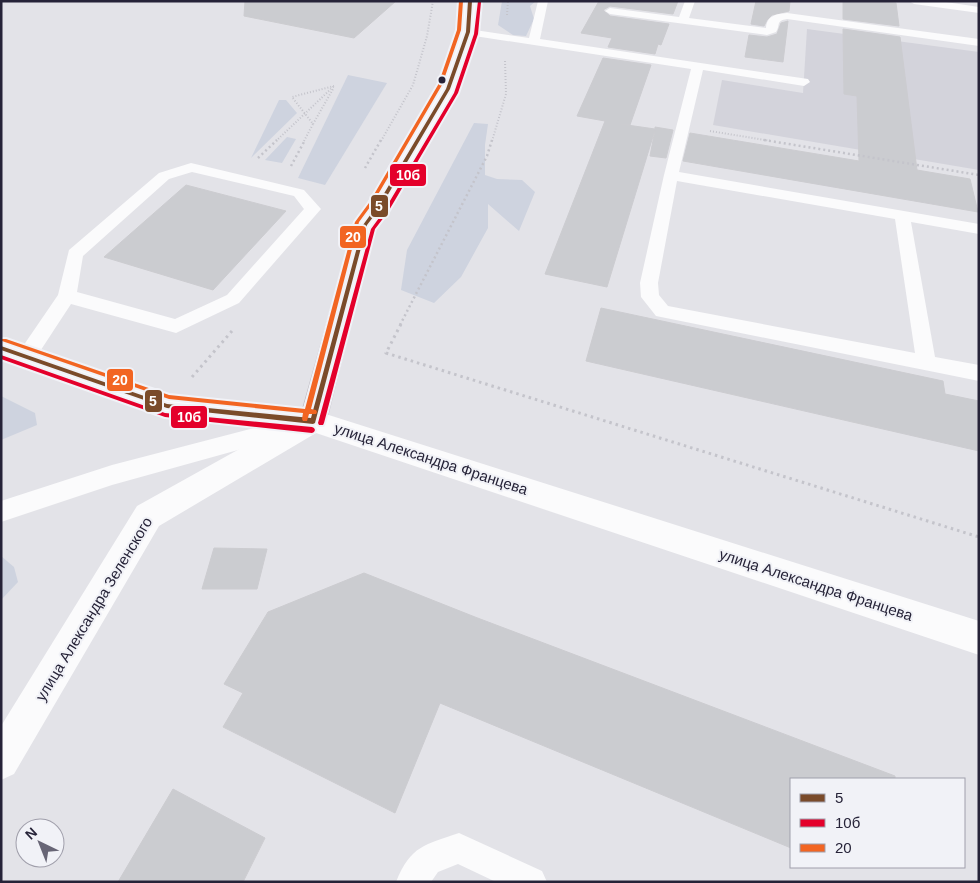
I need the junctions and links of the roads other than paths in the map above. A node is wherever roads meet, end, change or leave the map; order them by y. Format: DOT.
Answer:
graph roads {
  1 [pos="470,1"];
  2 [pos="543,1"];
  3 [pos="690,1"];
  4 [pos="914,1"];
  5 [pos="979,10"];
  6 [pos="610,11"];
  7 [pos="683,22"];
  8 [pos="468,32"];
  9 [pos="534,42"];
  10 [pos="979,43"];
  11 [pos="698,66"];
  12 [pos="804,82"];
  13 [pos="671,175"];
  14 [pos="902,216"];
  15 [pos="979,229"];
  16 [pos="67,296"];
  17 [pos="1,348"];
  18 [pos="26,357"];
  19 [pos="926,363"];
  20 [pos="979,373"];
  21 [pos="313,421"];
  22 [pos="1,512"];
  23 [pos="979,638"];
  24 [pos="1,761"];
  25 [pos="412,882"];
  26 [pos="531,882"];
  1 -- 8 [label="street, улица Александра Францева"];
  2 -- 9 [label="lane"];
  3 -- 7 [label="lane"];
  4 -- 5 [label="lane"];
  6 -- 7 [label="lane"];
  7 -- 10 [label="lane"];
  8 -- 9 [label="lane"];
  8 -- 21 [label="street, улица Александра Францева"];
  9 -- 11 [label="lane"];
  11 -- 12 [label="lane"];
  11 -- 13 [label="lane"];
  13 -- 14 [label="lane"];
  13 -- 19 [label="lane"];
  14 -- 15 [label="lane"];
  14 -- 19 [label="lane"];
  16 -- 16 [label="lane"];
  16 -- 18 [label="lane"];
  17 -- 18 [label="street"];
  18 -- 21 [label="street"];
  19 -- 20 [label="lane"];
  21 -- 22 [label="lane"];
  21 -- 23 [label="street, улица Александра Францева"];
  21 -- 24 [label="street, улица Александра Зеленского"];
  25 -- 26 [label="lane"];
}
